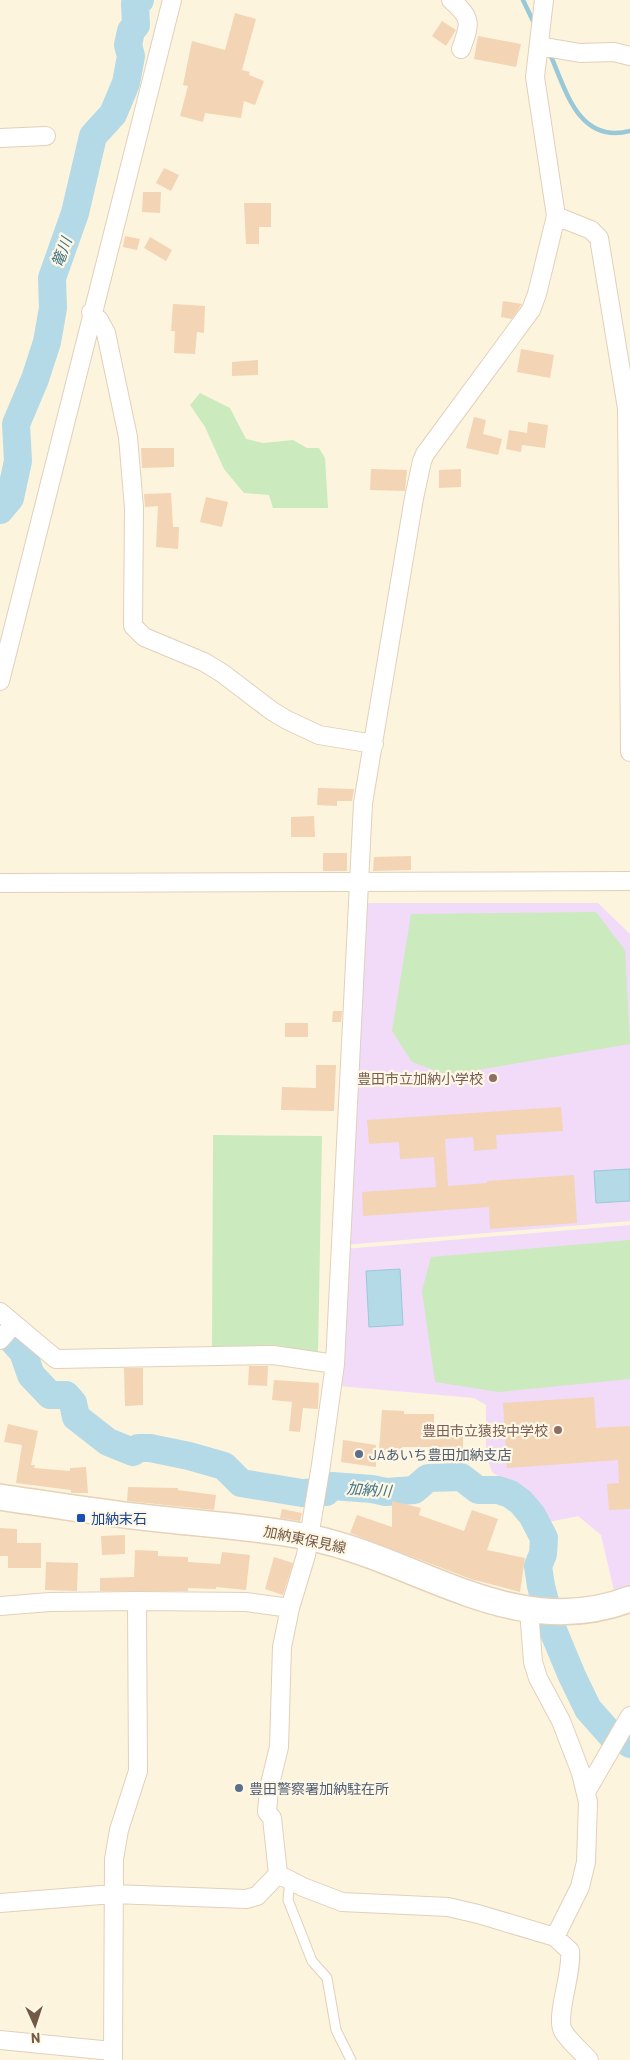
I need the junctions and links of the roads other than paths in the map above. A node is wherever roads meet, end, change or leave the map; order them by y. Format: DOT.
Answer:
graph roads {
  1 [pos="172,0"];
  2 [pos="451,0"];
  3 [pos="539,5"];
  4 [pos="539,46"];
  5 [pos="461,49"];
  6 [pos="630,56"];
  7 [pos="46,136"];
  8 [pos="0,138"];
  9 [pos="556,216"];
  10 [pos="92,312"];
  11 [pos="0,681"];
  12 [pos="374,744"];
  13 [pos="630,752"];
  14 [pos="359,881"];
  15 [pos="630,881"];
  16 [pos="0,883"];
  17 [pos="0,1312"];
  18 [pos="8,1331"];
  19 [pos="334,1364"];
  20 [pos="0,1497"];
  21 [pos="308,1537"];
  22 [pos="630,1599"];
  23 [pos="137,1601"];
  24 [pos="0,1606"];
  25 [pos="290,1608"];
  26 [pos="533,1610"];
  27 [pos="627,1723"];
  28 [pos="586,1792"];
  29 [pos="284,1877"];
  30 [pos="113,1894"];
  31 [pos="0,1903"];
  32 [pos="555,1937"];
  33 [pos="0,2040"];
  34 [pos="113,2055"];
  35 [pos="351,2060"];
  36 [pos="589,2060"];
  1 -- 10 [label="street"];
  2 -- 5 [label="street"];
  3 -- 4 [label="street"];
  4 -- 6 [label="street"];
  4 -- 9 [label="street"];
  7 -- 8 [label="street"];
  9 -- 12 [label="street"];
  9 -- 13 [label="street"];
  10 -- 11 [label="street"];
  10 -- 12 [label="street"];
  12 -- 14 [label="street"];
  14 -- 15 [label="street"];
  14 -- 16 [label="street"];
  14 -- 19 [label="street"];
  17 -- 18 [label="street"];
  18 -- 19 [label="street"];
  19 -- 21 [label="street"];
  20 -- 21 [label="main road, 加納東保見線"];
  21 -- 25 [label="street"];
  21 -- 26 [label="main road, 加納東保見線"];
  22 -- 26 [label="main road, 加納東保見線"];
  23 -- 24 [label="street"];
  23 -- 25 [label="street"];
  23 -- 30 [label="street"];
  25 -- 29 [label="street"];
  26 -- 28 [label="street"];
  27 -- 28 [label="street"];
  28 -- 32 [label="street"];
  29 -- 30 [label="street"];
  29 -- 32 [label="street"];
  29 -- 35 [label="lane"];
  30 -- 31 [label="street"];
  30 -- 34 [label="street"];
  32 -- 36 [label="street"];
  33 -- 34 [label="street"];
}
